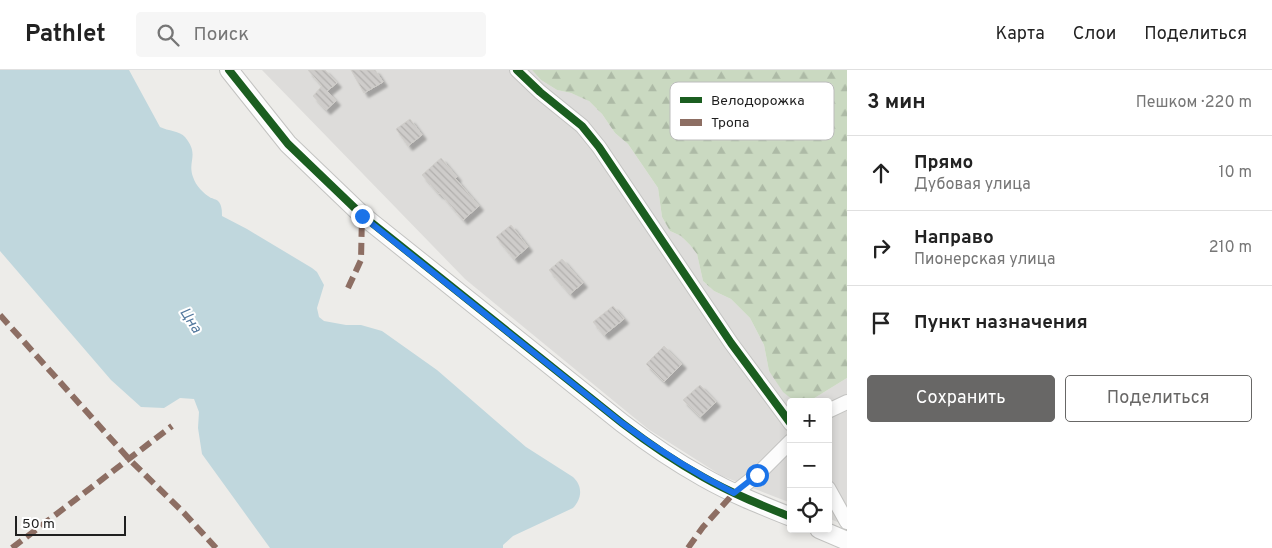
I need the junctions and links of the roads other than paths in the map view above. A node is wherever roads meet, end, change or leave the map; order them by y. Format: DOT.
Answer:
graph roads {
  1 [pos="229,70"];
  2 [pos="517,70"];
  3 [pos="847,402"];
  4 [pos="832,409"];
  5 [pos="787,419"];
  6 [pos="789,443"];
  7 [pos="734,493"];
  8 [pos="832,495"];
  9 [pos="787,515"];
  10 [pos="847,522"];
  11 [pos="828,533"];
  12 [pos="847,541"];
  1 -- 7 [label="street"];
  2 -- 5 [label="street"];
  3 -- 4 [label="street"];
  6 -- 7 [label="street"];
  7 -- 9 [label="street"];
  8 -- 10 [label="street"];
  11 -- 12 [label="street"];
}
